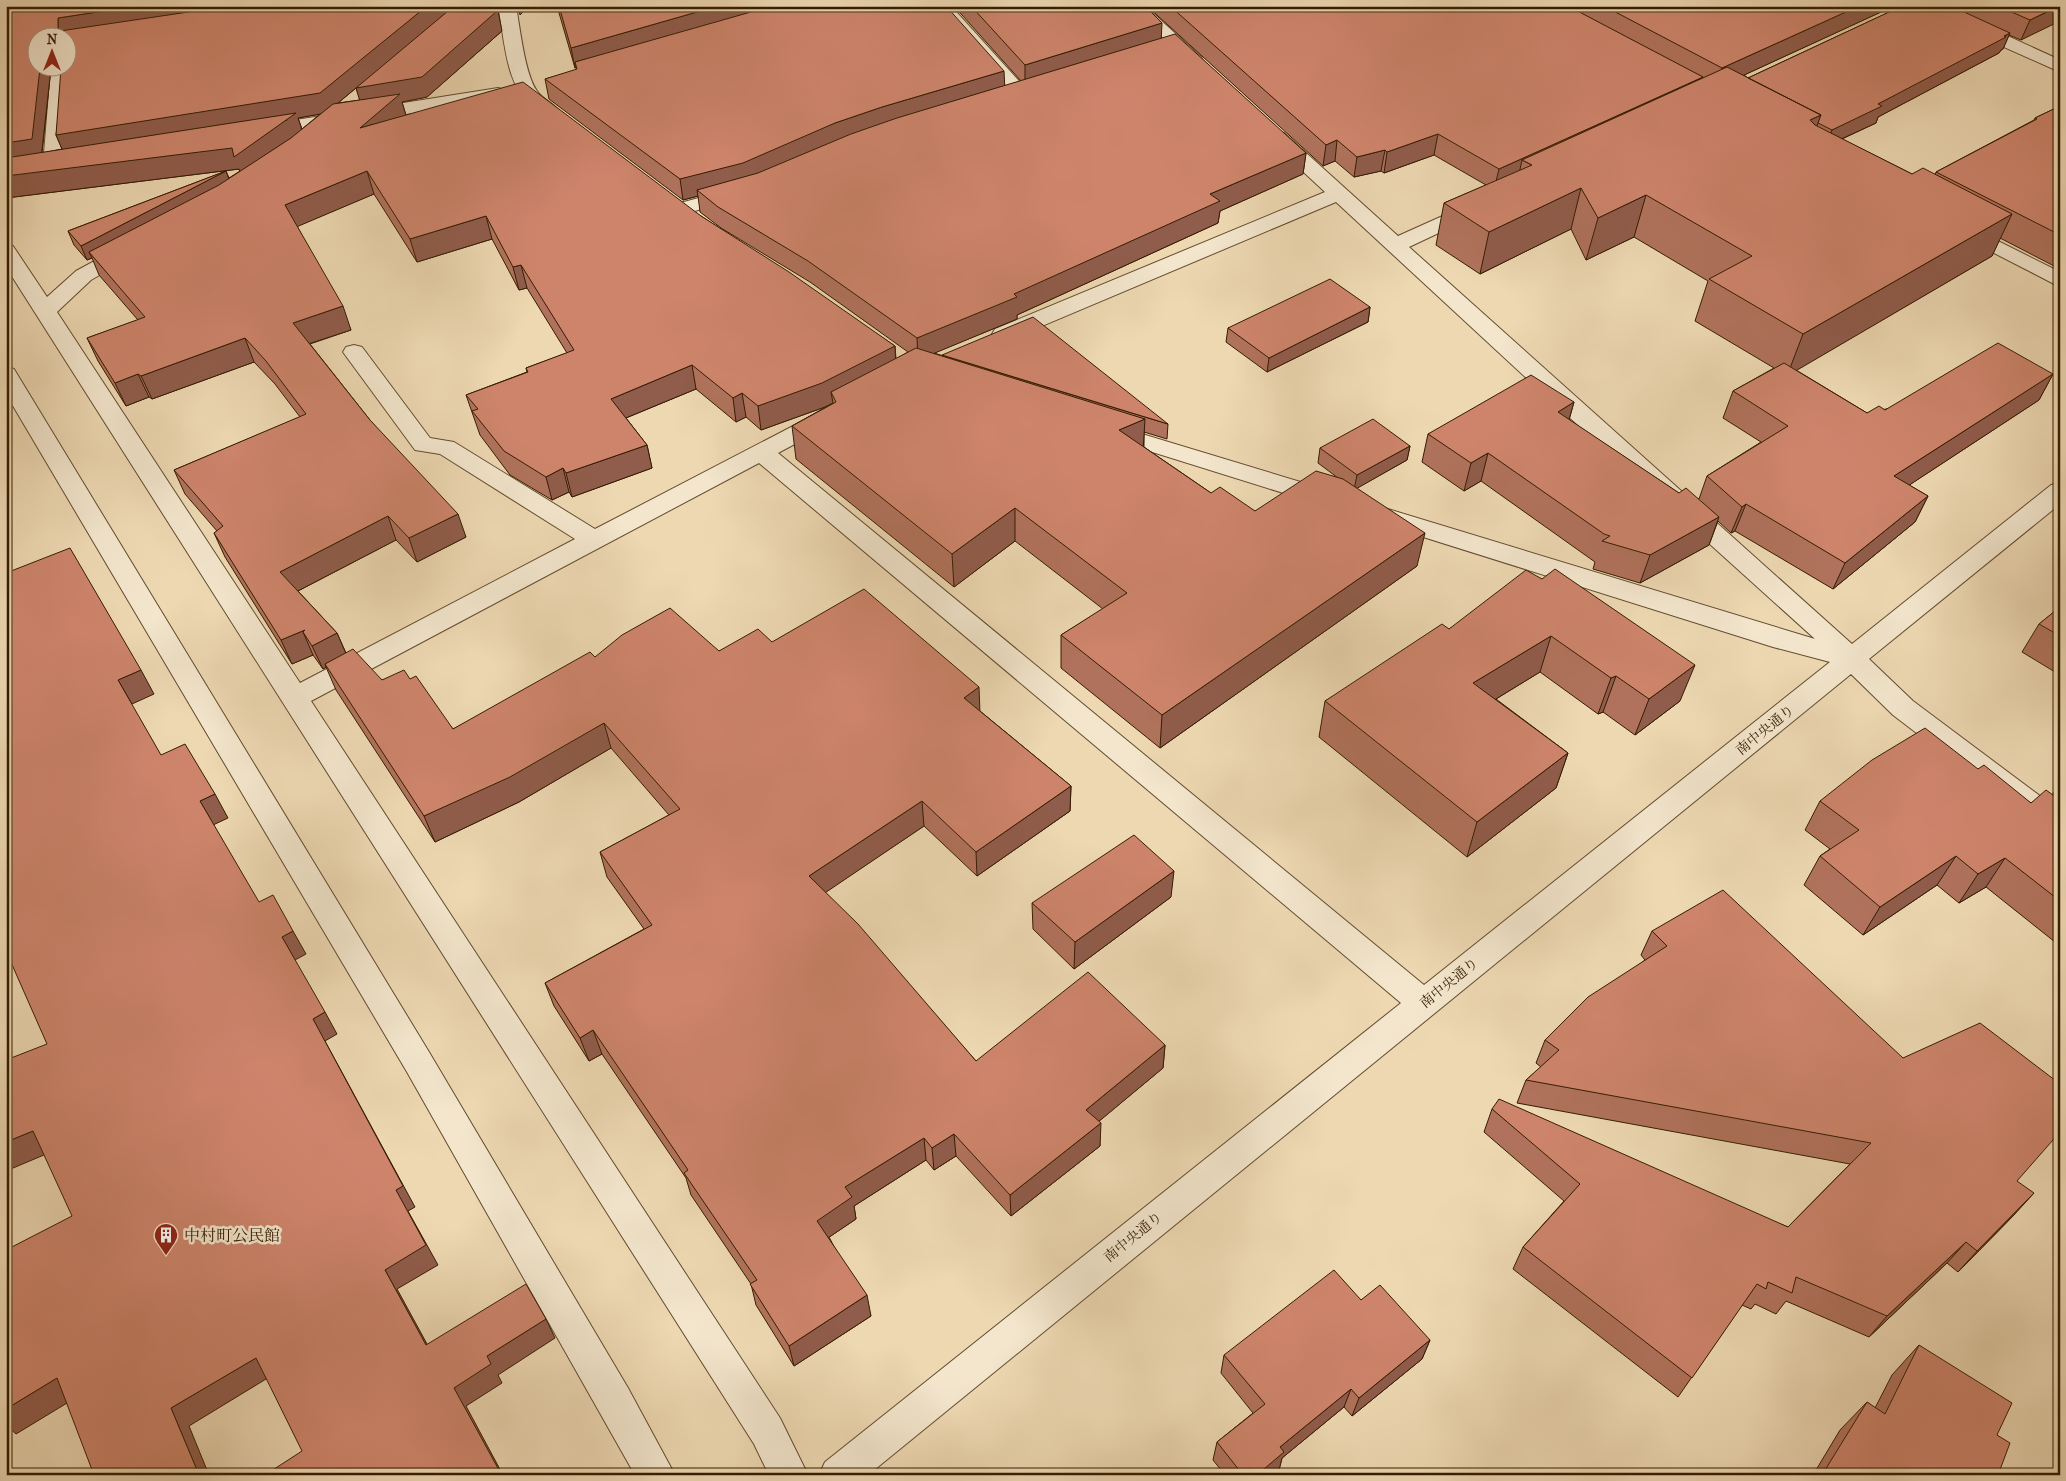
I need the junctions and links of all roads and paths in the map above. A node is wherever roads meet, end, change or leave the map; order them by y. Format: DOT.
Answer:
graph roads {
  1 [pos="507,6"];
  2 [pos="941,6"];
  3 [pos="1134,6"];
  4 [pos="1928,6"];
  5 [pos="2060,67"];
  6 [pos="1206,72"];
  7 [pos="58,78"];
  8 [pos="536,87"];
  9 [pos="1038,88"];
  10 [pos="364,95"];
  11 [pos="334,120"];
  12 [pos="562,120"];
  13 [pos="1258,120"];
  14 [pos="246,134"];
  15 [pos="305,144"];
  16 [pos="72,162"];
  17 [pos="753,189"];
  18 [pos="1338,194"];
  19 [pos="1494,200"];
  20 [pos="1948,221"];
  21 [pos="700,224"];
  22 [pos="147,241"];
  23 [pos="1396,245"];
  24 [pos="6,250"];
  25 [pos="2060,281"];
  26 [pos="46,311"];
  27 [pos="980,344"];
  28 [pos="354,352"];
  29 [pos="6,374"];
  30 [pos="847,407"];
  31 [pos="1087,424"];
  32 [pos="761,452"];
  33 [pos="2060,491"];
  34 [pos="594,540"];
  35 [pos="1853,658"];
  36 [pos="294,698"];
  37 [pos="2060,827"];
  38 [pos="1424,1004"];
  39 [pos="656,1475"];
  40 [pos="789,1475"];
  41 [pos="838,1475"];
  1 -- 8 [label="street"];
  2 -- 9 [label="street"];
  3 -- 6 [label="street"];
  4 -- 5 [label="street"];
  7 -- 16 [label="street"];
  8 -- 11 [label="street"];
  8 -- 12 [label="street"];
  10 -- 11 [label="street"];
  11 -- 14 [label="street"];
  11 -- 15 [label="street"];
  13 -- 18 [label="street"];
  17 -- 21 [label="street"];
  18 -- 23 [label="street"];
  18 -- 27 [label="street"];
  19 -- 23 [label="street"];
  20 -- 25 [label="street"];
  22 -- 26 [label="street"];
  23 -- 35 [label="street"];
  24 -- 26 [label="street"];
  26 -- 36 [label="street"];
  28 -- 34 [label="street"];
  29 -- 39 [label="street"];
  30 -- 32 [label="street"];
  31 -- 35 [label="street"];
  32 -- 34 [label="street"];
  32 -- 38 [label="street"];
  33 -- 35 [label="street, 南中央通り"];
  34 -- 36 [label="street"];
  35 -- 37 [label="street"];
  35 -- 38 [label="street, 南中央通り"];
  36 -- 40 [label="street"];
  38 -- 41 [label="street, 南中央通り"];
}
